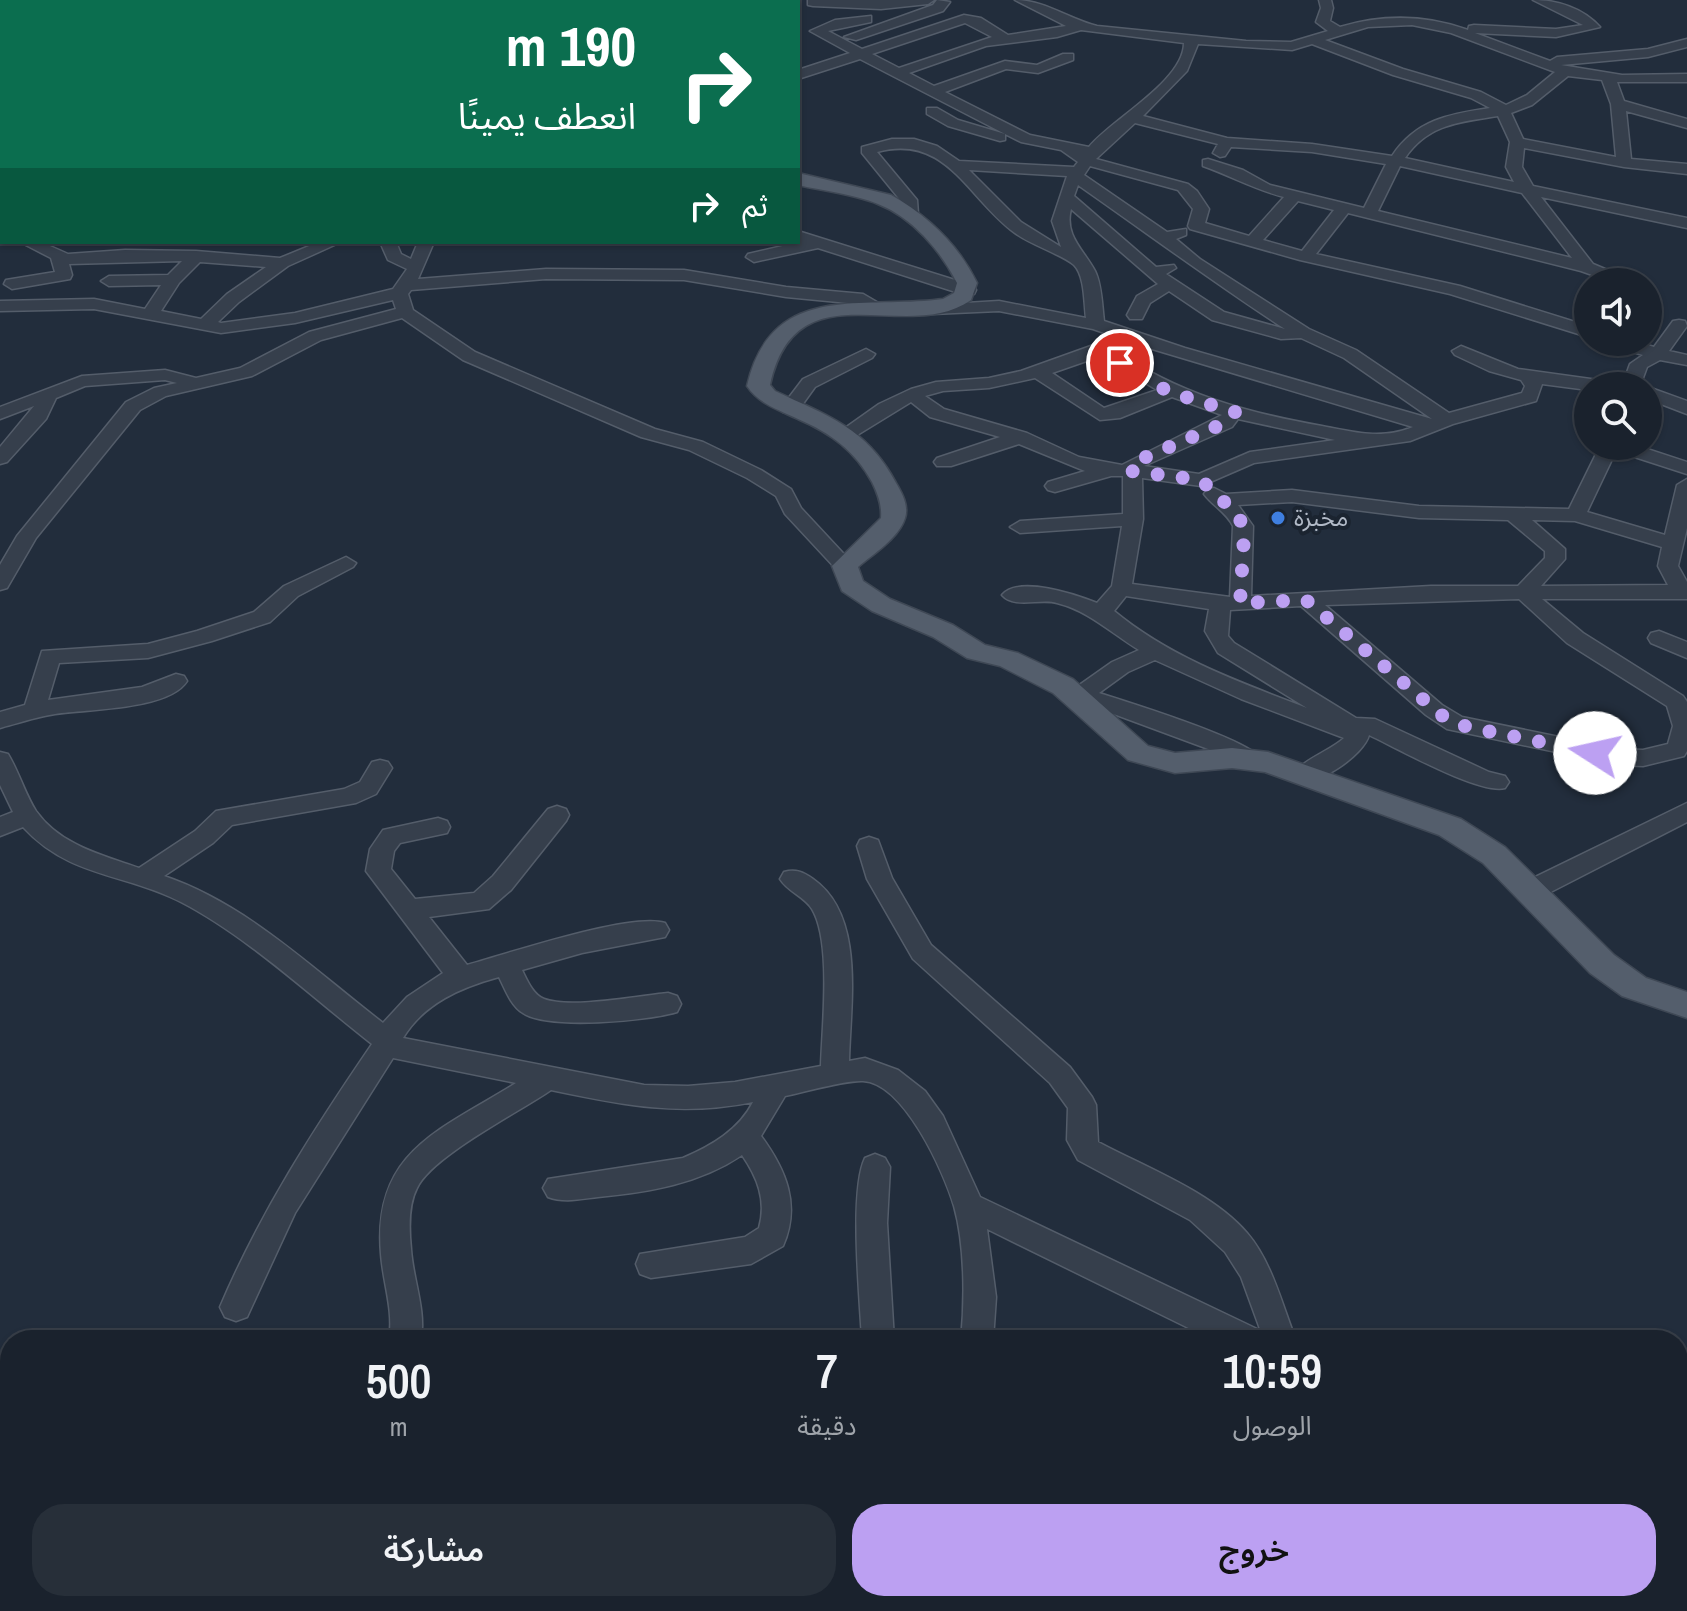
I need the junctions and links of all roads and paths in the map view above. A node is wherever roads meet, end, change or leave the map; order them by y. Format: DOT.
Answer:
graph roads {
  1 [pos="838,0"];
  2 [pos="928,0"];
  3 [pos="943,0"];
  4 [pos="1021,0"];
  5 [pos="1325,0"];
  6 [pos="1539,0"];
  7 [pos="813,2"];
  8 [pos="800,3"];
  9 [pos="1414,3"];
  10 [pos="866,19"];
  11 [pos="1412,21"];
  12 [pos="1081,26"];
  13 [pos="1455,30"];
  14 [pos="1338,31"];
  15 [pos="1003,38"];
  16 [pos="1191,40"];
  17 [pos="1315,41"];
  18 [pos="837,42"];
  19 [pos="1687,43"];
  20 [pos="858,52"];
  21 [pos="1068,57"];
  22 [pos="1183,61"];
  23 [pos="1543,63"];
  24 [pos="1565,71"];
  25 [pos="897,73"];
  26 [pos="800,74"];
  27 [pos="1608,78"];
  28 [pos="1687,78"];
  29 [pos="934,91"];
  30 [pos="1618,104"];
  31 [pos="1502,109"];
  32 [pos="1687,109"];
  33 [pos="932,111"];
  34 [pos="1667,119"];
  35 [pos="1120,122"];
  36 [pos="1687,124"];
  37 [pos="1026,139"];
  38 [pos="1227,142"];
  39 [pos="1517,142"];
  40 [pos="1068,149"];
  41 [pos="1396,161"];
  42 [pos="1208,163"];
  43 [pos="1624,163"];
  44 [pos="959,165"];
  45 [pos="1083,165"];
  46 [pos="1687,169"];
  47 [pos="800,179"];
  48 [pos="1183,187"];
  49 [pos="1530,191"];
  50 [pos="1295,195"];
  51 [pos="1067,198"];
  52 [pos="1345,206"];
  53 [pos="1370,212"];
  54 [pos="910,214"];
  55 [pos="1687,223"];
  56 [pos="1196,226"];
  57 [pos="800,237"];
  58 [pos="1165,238"];
  59 [pos="818,243"];
  60 [pos="1251,243"];
  61 [pos="32,244"];
  62 [pos="89,244"];
  63 [pos="328,244"];
  64 [pos="389,244"];
  65 [pos="425,244"];
  66 [pos="196,256"];
  67 [pos="56,257"];
  68 [pos="754,257"];
  69 [pos="1306,257"];
  70 [pos="1076,259"];
  71 [pos="1194,262"];
  72 [pos="282,263"];
  73 [pos="414,266"];
  74 [pos="1587,267"];
  75 [pos="1153,273"];
  76 [pos="173,280"];
  77 [pos="109,281"];
  78 [pos="12,284"];
  79 [pos="1169,284"];
  80 [pos="403,289"];
  81 [pos="968,290"];
  82 [pos="0,306"];
  83 [pos="878,308"];
  84 [pos="910,310"];
  85 [pos="405,312"];
  86 [pos="1136,315"];
  87 [pos="149,316"];
  88 [pos="1096,324"];
  89 [pos="1679,325"];
  90 [pos="203,327"];
  91 [pos="1574,328"];
  92 [pos="1303,333"];
  93 [pos="1130,337"];
  94 [pos="1663,348"];
  95 [pos="1103,350"];
  96 [pos="1461,351"];
  97 [pos="1687,353"];
  98 [pos="866,354"];
  99 [pos="1633,356"];
  100 [pos="1687,360"];
  101 [pos="1639,364"];
  102 [pos="1038,372"];
  103 [pos="1636,372"];
  104 [pos="1529,378"];
  105 [pos="193,383"];
  106 [pos="1574,383"];
  107 [pos="1169,392"];
  108 [pos="48,395"];
  109 [pos="912,395"];
  110 [pos="1662,398"];
  111 [pos="790,408"];
  112 [pos="1687,408"];
  113 [pos="1235,412"];
  114 [pos="0,413"];
  115 [pos="1438,424"];
  116 [pos="847,433"];
  117 [pos="1020,437"];
  118 [pos="1359,440"];
  119 [pos="0,458"];
  120 [pos="1602,460"];
  121 [pos="1662,460"];
  122 [pos="944,462"];
  123 [pos="1687,468"];
  124 [pos="1106,471"];
  125 [pos="1130,471"];
  126 [pos="1201,480"];
  127 [pos="1687,485"];
  128 [pos="1055,486"];
  129 [pos="1220,500"];
  130 [pos="1576,515"];
  131 [pos="1515,516"];
  132 [pos="1133,519"];
  133 [pos="1020,527"];
  134 [pos="1675,544"];
  135 [pos="346,563"];
  136 [pos="845,566"];
  137 [pos="1668,566"];
  138 [pos="0,583"];
  139 [pos="1123,588"];
  140 [pos="1609,590"];
  141 [pos="1524,592"];
  142 [pos="1685,592"];
  143 [pos="1013,595"];
  144 [pos="1306,600"];
  145 [pos="1230,603"];
  146 [pos="1103,613"];
  147 [pos="1659,638"];
  148 [pos="1156,651"];
  149 [pos="1687,651"];
  150 [pos="176,681"];
  151 [pos="1080,696"];
  152 [pos="36,710"];
  153 [pos="1685,711"];
  154 [pos="0,720"];
  155 [pos="1455,723"];
  156 [pos="1357,733"];
  157 [pos="1431,755"];
  158 [pos="0,760"];
  159 [pos="380,768"];
  160 [pos="1305,775"];
  161 [pos="1497,782"];
  162 [pos="557,815"];
  163 [pos="27,816"];
  164 [pos="1683,821"];
  165 [pos="0,827"];
  166 [pos="438,827"];
  167 [pos="869,846"];
  168 [pos="144,877"];
  169 [pos="793,879"];
  170 [pos="1530,891"];
  171 [pos="407,910"];
  172 [pos="656,930"];
  173 [pos="506,964"];
  174 [pos="461,977"];
  175 [pos="668,1004"];
  176 [pos="1687,1005"];
  177 [pos="387,1044"];
  178 [pos="835,1075"];
  179 [pos="547,1078"];
  180 [pos="776,1086"];
  181 [pos="745,1137"];
  182 [pos="875,1167"];
  183 [pos="558,1188"];
  184 [pos="969,1206"];
  185 [pos="651,1264"];
  186 [pos="236,1307"];
  187 [pos="405,1330"];
  188 [pos="877,1330"];
  189 [pos="978,1330"];
  190 [pos="1225,1330"];
  191 [pos="1276,1330"];
  1 -- 7 [label="street"];
  2 -- 7 [label="street"];
  3 -- 18 [label="street"];
  4 -- 12 [label="street"];
  5 -- 14 [label="street"];
  6 -- 13 [label="street"];
  7 -- 8 [label="street"];
  9 -- 11 [label="street"];
  10 -- 18 [label="street"];
  11 -- 13 [label="street"];
  11 -- 14 [label="street"];
  12 -- 15 [label="street"];
  12 -- 16 [label="street"];
  13 -- 23 [label="street"];
  14 -- 17 [label="street"];
  15 -- 20 [label="street"];
  15 -- 25 [label="street"];
  16 -- 17 [label="street"];
  16 -- 22 [label="street"];
  17 -- 31 [label="street"];
  18 -- 20 [label="street"];
  19 -- 23 [label="street"];
  20 -- 25 [label="street"];
  20 -- 26 [label="street"];
  21 -- 29 [label="street"];
  22 -- 35 [label="street"];
  22 -- 35 [label="street"];
  23 -- 24 [label="street"];
  24 -- 27 [label="street"];
  24 -- 31 [label="street"];
  25 -- 29 [label="street"];
  27 -- 28 [label="street"];
  27 -- 30 [label="street"];
  29 -- 37 [label="street"];
  30 -- 34 [label="street"];
  30 -- 43 [label="street"];
  31 -- 39 [label="street"];
  31 -- 41 [label="street"];
  32 -- 34 [label="street"];
  33 -- 37 [label="street"];
  34 -- 36 [label="street"];
  35 -- 38 [label="street"];
  35 -- 40 [label="street"];
  35 -- 45 [label="street"];
  37 -- 40 [label="street"];
  38 -- 41 [label="street"];
  38 -- 42 [label="street"];
  39 -- 43 [label="street"];
  39 -- 49 [label="street"];
  40 -- 45 [label="street"];
  41 -- 49 [label="street"];
  41 -- 53 [label="street"];
  42 -- 48 [label="street"];
  42 -- 50 [label="street"];
  43 -- 46 [label="street"];
  44 -- 45 [label="street"];
  44 -- 54 [label="street"];
  44 -- 70 [label="street"];
  45 -- 48 [label="street"];
  45 -- 51 [label="street"];
  45 -- 58 [label="street"];
  47 -- 54 [label="main road"];
  48 -- 56 [label="street"];
  49 -- 55 [label="street"];
  49 -- 74 [label="street"];
  50 -- 52 [label="street"];
  50 -- 60 [label="street"];
  51 -- 70 [label="street"];
  51 -- 75 [label="street"];
  52 -- 53 [label="street"];
  52 -- 69 [label="street"];
  53 -- 74 [label="street"];
  54 -- 81 [label="main road"];
  56 -- 58 [label="street"];
  56 -- 60 [label="street"];
  57 -- 59 [label="street"];
  58 -- 71 [label="street"];
  59 -- 68 [label="street"];
  59 -- 81 [label="street"];
  60 -- 69 [label="street"];
  61 -- 67 [label="street"];
  62 -- 67 [label="street"];
  63 -- 72 [label="street"];
  64 -- 73 [label="street"];
  65 -- 73 [label="street"];
  66 -- 67 [label="street"];
  66 -- 72 [label="street"];
  66 -- 76 [label="street"];
  67 -- 78 [label="street"];
  69 -- 91 [label="street"];
  70 -- 88 [label="street"];
  71 -- 75 [label="street"];
  71 -- 92 [label="street"];
  72 -- 90 [label="street"];
  73 -- 80 [label="street"];
  75 -- 79 [label="street"];
  76 -- 77 [label="street"];
  76 -- 87 [label="street"];
  79 -- 86 [label="street"];
  79 -- 92 [label="street"];
  80 -- 83 [label="street"];
  80 -- 85 [label="street"];
  80 -- 90 [label="street"];
  81 -- 84 [label="main road"];
  82 -- 87 [label="street"];
  83 -- 84 [label="main road"];
  83 -- 111 [label="main road"];
  84 -- 88 [label="street"];
  85 -- 105 [label="street"];
  85 -- 136 [label="street"];
  87 -- 90 [label="street"];
  88 -- 93 [label="street"];
  89 -- 94 [label="street"];
  92 -- 115 [label="street"];
  93 -- 95 [label="street"];
  93 -- 115 [label="street"];
  94 -- 97 [label="street"];
  94 -- 100 [label="street"];
  94 -- 101 [label="street"];
  95 -- 102 [label="street"];
  95 -- 107 [label="street"];
  96 -- 104 [label="street"];
  98 -- 111 [label="street"];
  99 -- 101 [label="street"];
  101 -- 103 [label="street"];
  102 -- 107 [label="street"];
  102 -- 109 [label="street"];
  104 -- 106 [label="street"];
  104 -- 115 [label="street"];
  105 -- 108 [label="street"];
  105 -- 138 [label="street"];
  107 -- 113 [label="street"];
  108 -- 114 [label="street"];
  108 -- 119 [label="street"];
  109 -- 116 [label="street"];
  109 -- 117 [label="street"];
  110 -- 112 [label="street"];
  111 -- 116 [label="main road"];
  113 -- 118 [label="street"];
  113 -- 125 [label="street"];
  115 -- 118 [label="street"];
  116 -- 136 [label="main road"];
  117 -- 122 [label="street"];
  117 -- 124 [label="street"];
  118 -- 126 [label="street"];
  120 -- 130 [label="street"];
  121 -- 123 [label="street"];
  124 -- 125 [label="street"];
  124 -- 128 [label="street"];
  125 -- 126 [label="street"];
  125 -- 132 [label="street"];
  126 -- 129 [label="street"];
  127 -- 134 [label="street"];
  129 -- 131 [label="street"];
  129 -- 145 [label="street"];
  130 -- 131 [label="street"];
  130 -- 134 [label="street"];
  131 -- 141 [label="street"];
  132 -- 133 [label="street"];
  132 -- 139 [label="street"];
  134 -- 137 [label="street"];
  135 -- 152 [label="street"];
  136 -- 151 [label="main road"];
  137 -- 140 [label="street"];
  137 -- 142 [label="street"];
  139 -- 145 [label="street"];
  139 -- 146 [label="street"];
  140 -- 141 [label="street"];
  140 -- 142 [label="street"];
  141 -- 144 [label="street"];
  141 -- 153 [label="street"];
  143 -- 146 [label="street"];
  144 -- 145 [label="street"];
  144 -- 155 [label="street"];
  145 -- 156 [label="street"];
  146 -- 148 [label="street"];
  147 -- 149 [label="street"];
  148 -- 151 [label="street"];
  148 -- 156 [label="street"];
  150 -- 152 [label="street"];
  151 -- 160 [label="main road"];
  152 -- 154 [label="street"];
  153 -- 155 [label="street"];
  155 -- 157 [label="street"];
  156 -- 157 [label="street"];
  156 -- 160 [label="street"];
  157 -- 161 [label="street"];
  158 -- 163 [label="street"];
  159 -- 168 [label="street"];
  160 -- 170 [label="main road"];
  162 -- 171 [label="street"];
  163 -- 165 [label="street"];
  163 -- 168 [label="street"];
  164 -- 170 [label="street"];
  166 -- 171 [label="street"];
  167 -- 191 [label="street"];
  168 -- 177 [label="street"];
  169 -- 178 [label="street"];
  170 -- 176 [label="main road"];
  171 -- 174 [label="street"];
  172 -- 173 [label="street"];
  173 -- 174 [label="street"];
  173 -- 175 [label="street"];
  174 -- 177 [label="street"];
  177 -- 179 [label="street"];
  177 -- 186 [label="street"];
  178 -- 180 [label="street"];
  178 -- 184 [label="street"];
  179 -- 180 [label="street"];
  179 -- 187 [label="street"];
  180 -- 181 [label="street"];
  181 -- 183 [label="street"];
  181 -- 185 [label="street"];
  182 -- 188 [label="street"];
  184 -- 189 [label="street"];
  184 -- 190 [label="street"];
}
